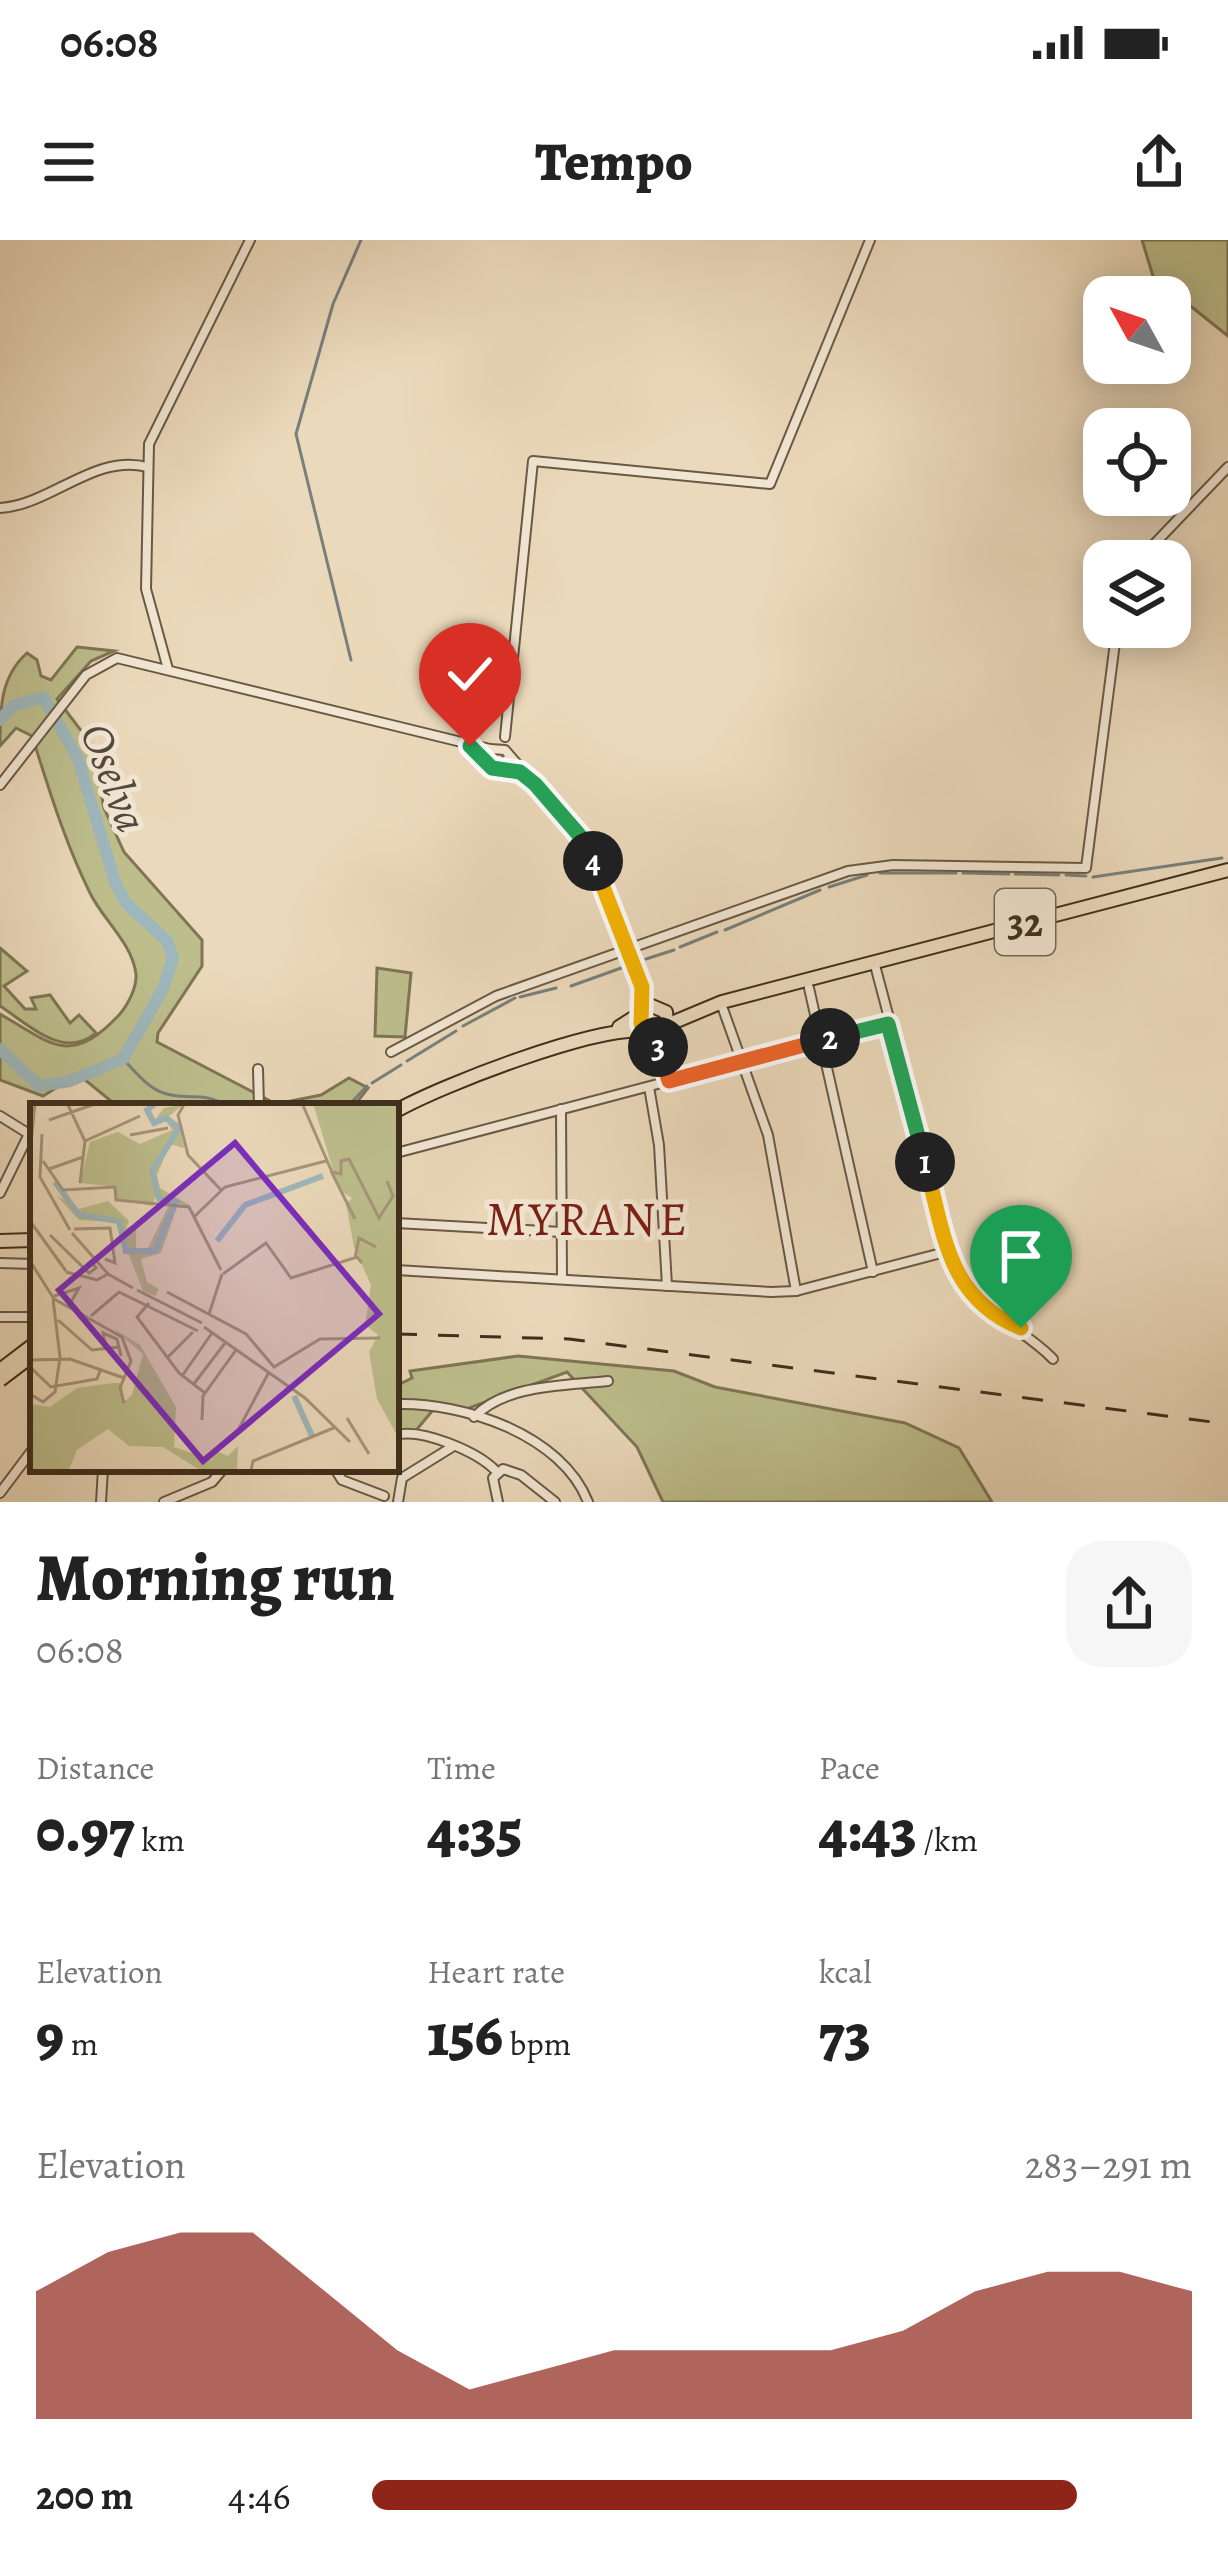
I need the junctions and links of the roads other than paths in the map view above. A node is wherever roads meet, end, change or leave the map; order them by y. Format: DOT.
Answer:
graph roads {
  1 [pos="250,240"];
  2 [pos="870,240"];
  3 [pos="148,466"];
  4 [pos="1228,467"];
  5 [pos="0,508"];
  6 [pos="1158,540"];
  7 [pos="1115,648"];
  8 [pos="168,669"];
  9 [pos="505,736"];
  10 [pos="470,746"];
  11 [pos="490,749"];
  12 [pos="486,762"];
  13 [pos="506,763"];
  14 [pos="0,785"];
  15 [pos="1228,870"];
  16 [pos="628,950"];
  17 [pos="876,969"];
  18 [pos="809,988"];
  19 [pos="723,1006"];
  20 [pos="651,1010"];
  21 [pos="888,1024"];
  22 [pos="666,1026"];
  23 [pos="648,1032"];
  24 [pos="820,1040"];
  25 [pos="391,1052"];
  26 [pos="522,1059"];
  27 [pos="665,1060"];
  28 [pos="739,1062"];
  29 [pos="258,1070"];
  30 [pos="669,1081"];
  31 [pos="650,1087"];
  32 [pos="259,1103"];
  33 [pos="561,1109"];
  34 [pos="399,1112"];
  35 [pos="0,1116"];
  36 [pos="30,1134"];
  37 [pos="30,1137"];
  38 [pos="399,1152"];
  39 [pos="0,1193"];
  40 [pos="399,1222"];
  41 [pos="562,1232"];
  42 [pos="950,1251"];
  43 [pos="0,1263"];
  44 [pos="30,1264"];
  45 [pos="399,1270"];
  46 [pos="873,1272"];
  47 [pos="562,1279"];
  48 [pos="667,1286"];
  49 [pos="796,1291"];
  50 [pos="30,1347"];
  51 [pos="30,1357"];
  52 [pos="1053,1359"];
  53 [pos="0,1370"];
  54 [pos="0,1380"];
  55 [pos="608,1381"];
  56 [pos="399,1405"];
  57 [pos="474,1418"];
  58 [pos="399,1434"];
  59 [pos="452,1447"];
  60 [pos="30,1452"];
  61 [pos="496,1471"];
  62 [pos="103,1472"];
  63 [pos="220,1472"];
  64 [pos="337,1472"];
  65 [pos="0,1493"];
  66 [pos="384,1496"];
  67 [pos="101,1502"];
  68 [pos="164,1502"];
  69 [pos="398,1502"];
  70 [pos="498,1502"];
  71 [pos="555,1502"];
  72 [pos="588,1502"];
  1 -- 3 [label="street"];
  2 -- 9 [label="street"];
  3 -- 5 [label="street"];
  3 -- 8 [label="street"];
  4 -- 6 [label="street"];
  7 -- 16 [label="street"];
  8 -- 10 [label="street"];
  8 -- 14 [label="street"];
  10 -- 11 [label="street"];
  10 -- 12 [label="street"];
  11 -- 12 [label="street"];
  11 -- 13 [label="street"];
  12 -- 13 [label="street"];
  13 -- 16 [label="street"];
  15 -- 19 [label="main road, 32"];
  16 -- 20 [label="street"];
  16 -- 25 [label="street"];
  17 -- 21 [label="street"];
  18 -- 24 [label="street"];
  19 -- 20 [label="main road, 32"];
  19 -- 22 [label="main road, 32"];
  19 -- 28 [label="street"];
  20 -- 22 [label="main road"];
  20 -- 23 [label="main road"];
  20 -- 26 [label="main road, 32"];
  21 -- 24 [label="street"];
  21 -- 42 [label="street"];
  22 -- 23 [label="main road, 32"];
  22 -- 27 [label="street"];
  23 -- 26 [label="main road, 32"];
  23 -- 27 [label="street"];
  24 -- 28 [label="street"];
  24 -- 46 [label="street"];
  26 -- 34 [label="main road, 32"];
  27 -- 30 [label="street"];
  28 -- 30 [label="street"];
  28 -- 49 [label="street"];
  29 -- 32 [label="street"];
  30 -- 31 [label="street"];
  31 -- 33 [label="street"];
  31 -- 48 [label="street"];
  33 -- 38 [label="street"];
  33 -- 41 [label="street"];
  35 -- 36 [label="street"];
  37 -- 39 [label="street"];
  40 -- 41 [label="street"];
  41 -- 47 [label="street"];
  42 -- 46 [label="street"];
  42 -- 52 [label="street"];
  43 -- 44 [label="street"];
  45 -- 47 [label="street"];
  46 -- 49 [label="street"];
  47 -- 48 [label="street"];
  48 -- 49 [label="street"];
  50 -- 53 [label="main road, bridge"];
  51 -- 54 [label="main road, bridge"];
  55 -- 57 [label="street"];
  56 -- 57 [label="street"];
  57 -- 72 [label="street"];
  58 -- 59 [label="street"];
  59 -- 61 [label="street"];
  59 -- 69 [label="street"];
  60 -- 65 [label="street"];
  61 -- 70 [label="street"];
  61 -- 71 [label="street"];
  62 -- 67 [label="street"];
  63 -- 68 [label="street"];
  64 -- 66 [label="street"];
}
